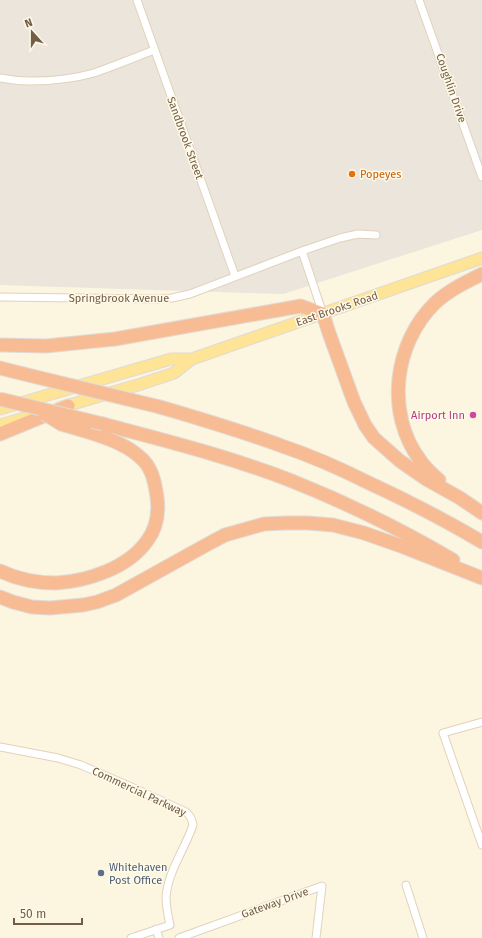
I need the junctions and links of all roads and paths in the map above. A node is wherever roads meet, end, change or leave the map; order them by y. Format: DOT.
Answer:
graph roads {
  1 [pos="137,0"];
  2 [pos="420,0"];
  3 [pos="154,50"];
  4 [pos="0,78"];
  5 [pos="482,177"];
  6 [pos="376,235"];
  7 [pos="302,251"];
  8 [pos="482,258"];
  9 [pos="482,274"];
  10 [pos="235,276"];
  11 [pos="0,297"];
  12 [pos="324,314"];
  13 [pos="0,345"];
  14 [pos="192,359"];
  15 [pos="0,368"];
  16 [pos="0,399"];
  17 [pos="68,406"];
  18 [pos="0,409"];
  19 [pos="36,409"];
  20 [pos="0,425"];
  21 [pos="0,434"];
  22 [pos="460,498"];
  23 [pos="482,513"];
  24 [pos="482,542"];
  25 [pos="0,571"];
  26 [pos="482,578"];
  27 [pos="0,597"];
  28 [pos="482,722"];
  29 [pos="0,747"];
  30 [pos="482,845"];
  31 [pos="406,885"];
  32 [pos="156,929"];
  33 [pos="131,938"];
  34 [pos="159,938"];
  35 [pos="179,938"];
  36 [pos="316,938"];
  37 [pos="423,938"];
  1 -- 3 [label="street, Sandbrook Street"];
  2 -- 5 [label="street, Coughlin Drive"];
  3 -- 4 [label="street"];
  3 -- 10 [label="street, Sandbrook Street"];
  6 -- 7 [label="street, Springbrook Avenue"];
  7 -- 10 [label="street, Springbrook Avenue"];
  7 -- 12 [label="street"];
  8 -- 12 [label="main road, East Brooks Road"];
  9 -- 22 [label="highway"];
  10 -- 11 [label="street, Springbrook Avenue"];
  12 -- 13 [label="highway"];
  12 -- 14 [label="main road, East Brooks Road"];
  12 -- 22 [label="highway"];
  14 -- 17 [label="main road, East Brooks Road"];
  14 -- 18 [label="main road, East Brooks Road"];
  15 -- 24 [label="highway, bridge"];
  16 -- 19 [label="highway, bridge"];
  17 -- 20 [label="main road, East Brooks Road"];
  17 -- 21 [label="highway"];
  19 -- 25 [label="highway, bridge"];
  19 -- 26 [label="highway, bridge"];
  22 -- 23 [label="highway"];
  26 -- 27 [label="highway"];
  28 -- 30 [label="street"];
  29 -- 32 [label="street, Commercial Parkway"];
  31 -- 37 [label="street"];
  32 -- 33 [label="street"];
  32 -- 34 [label="street"];
  35 -- 36 [label="street, Gateway Drive"];
}
